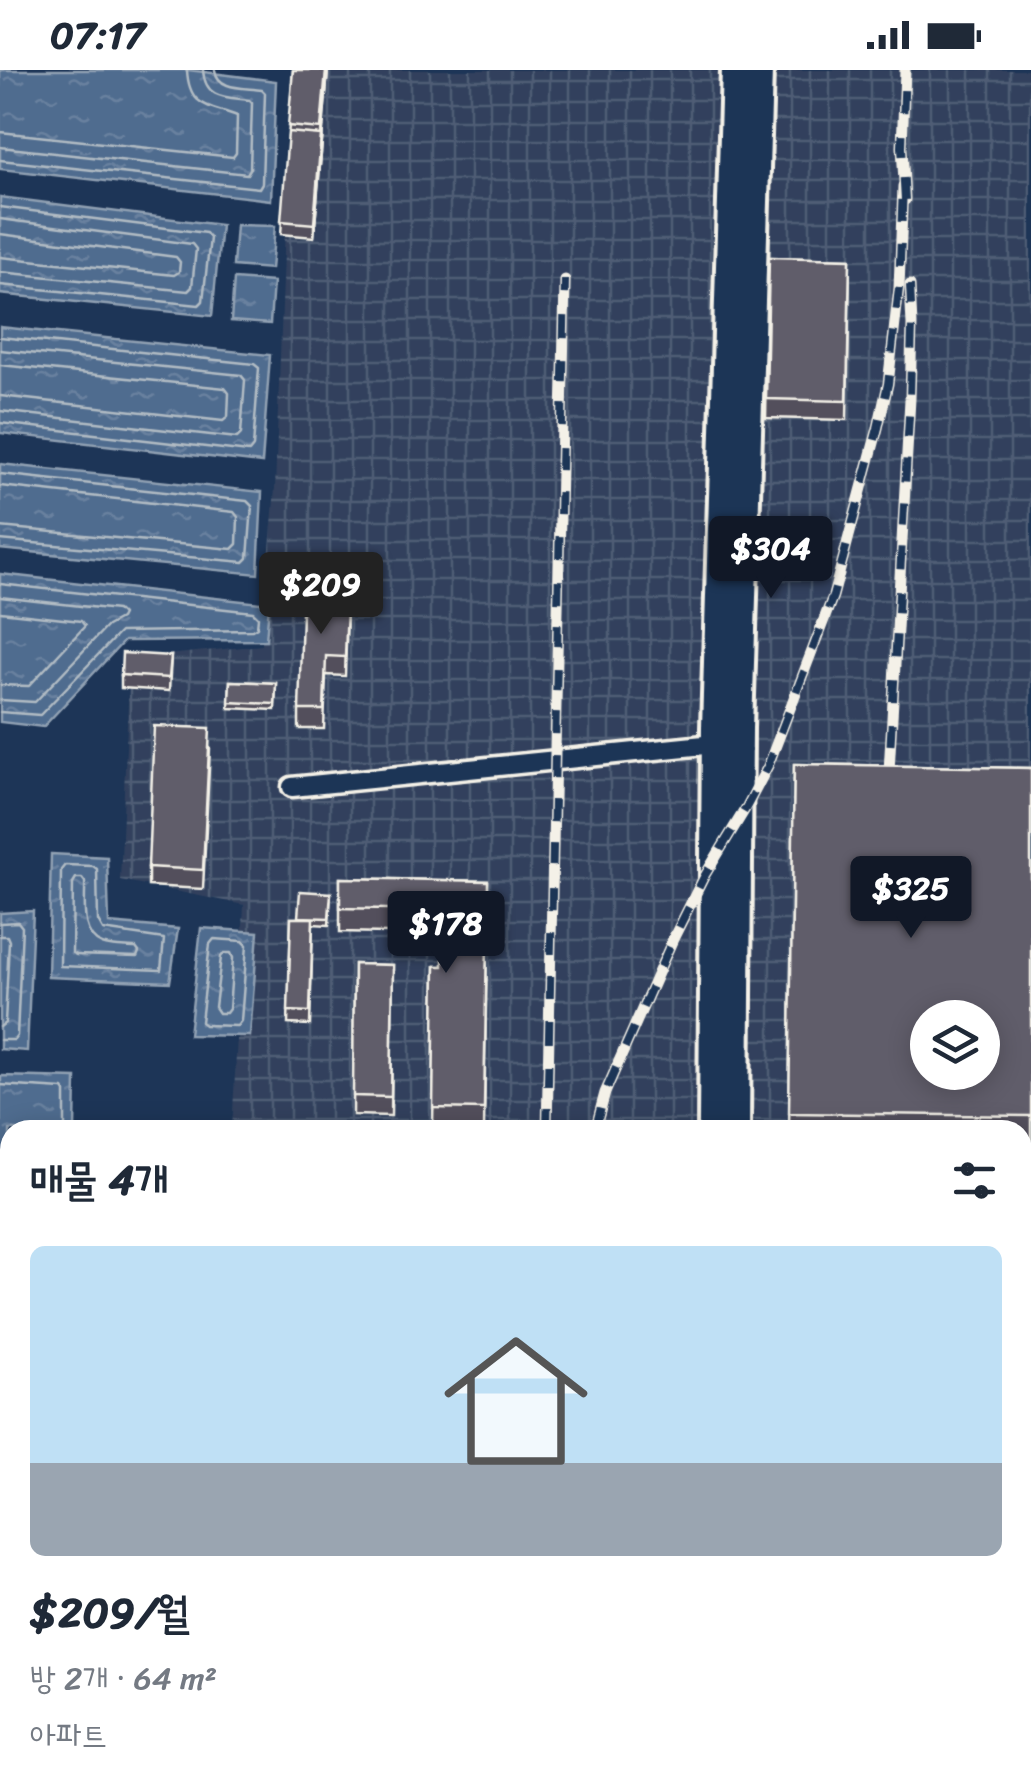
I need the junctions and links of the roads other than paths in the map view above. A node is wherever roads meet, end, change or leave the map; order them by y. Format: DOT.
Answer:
graph roads {
  1 [pos="747,70"];
  2 [pos="728,742"];
  3 [pos="292,788"];
  4 [pos="724,1120"];
  1 -- 2 [label="street"];
  2 -- 3 [label="lane"];
  2 -- 4 [label="street"];
}
